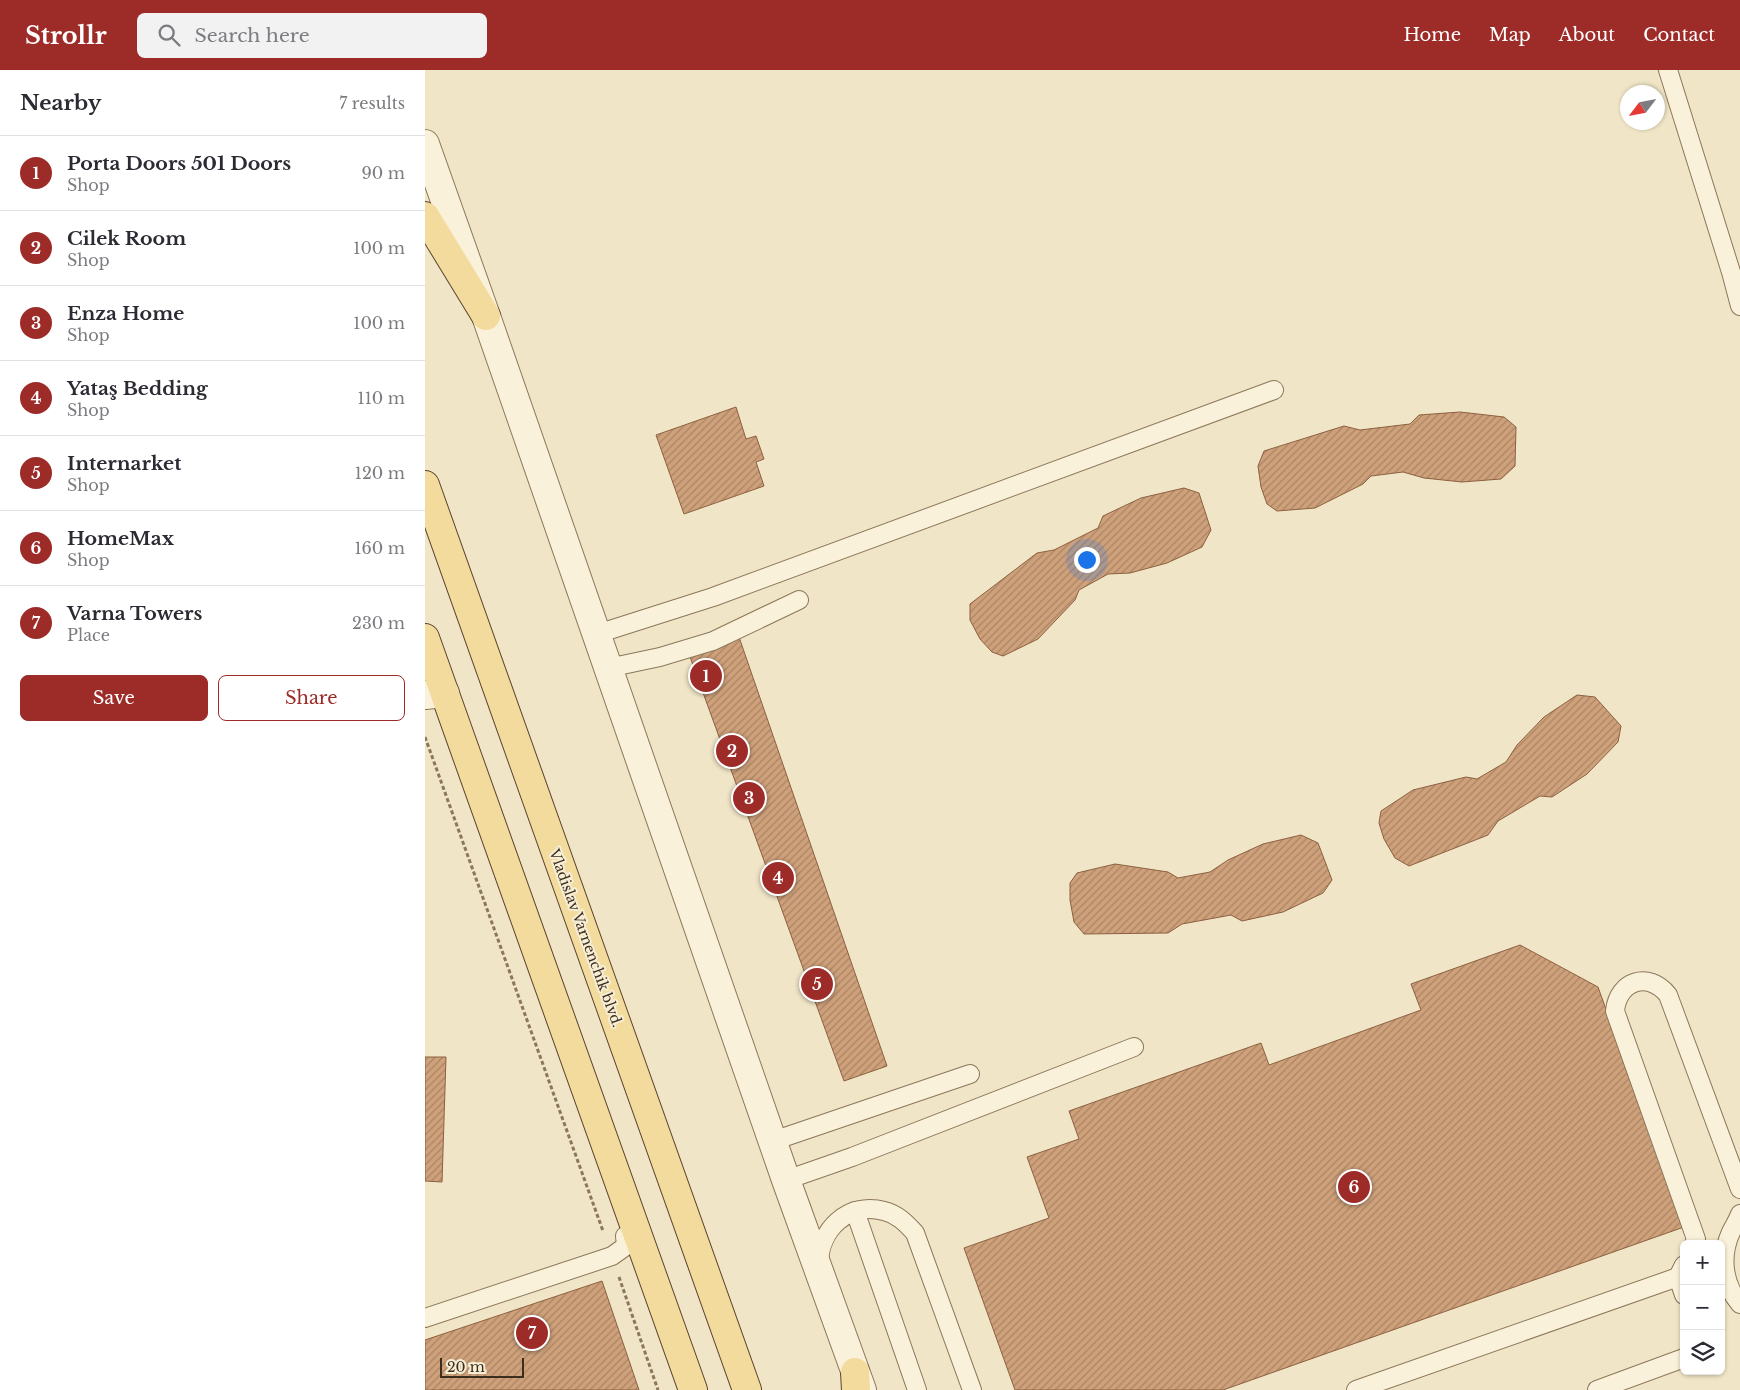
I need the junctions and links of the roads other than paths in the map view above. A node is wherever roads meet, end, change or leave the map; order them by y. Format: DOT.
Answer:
graph roads {
  1 [pos="1668,70"];
  2 [pos="425,144"];
  3 [pos="425,216"];
  4 [pos="1740,306"];
  5 [pos="486,316"];
  6 [pos="1274,390"];
  7 [pos="425,485"];
  8 [pos="799,600"];
  9 [pos="597,634"];
  10 [pos="425,638"];
  11 [pos="608,668"];
  12 [pos="435,694"];
  13 [pos="1134,1047"];
  14 [pos="970,1074"];
  15 [pos="773,1141"];
  16 [pos="786,1180"];
  17 [pos="1740,1189"];
  18 [pos="855,1211"];
  19 [pos="1740,1214"];
  20 [pos="625,1236"];
  21 [pos="1696,1240"];
  22 [pos="819,1269"];
  23 [pos="1680,1271"];
  24 [pos="1740,1304"];
  25 [pos="425,1318"];
  26 [pos="1680,1359"];
  27 [pos="858,1384"];
  28 [pos="693,1390"];
  29 [pos="747,1390"];
  30 [pos="917,1390"];
  31 [pos="972,1390"];
  32 [pos="1356,1390"];
  33 [pos="1597,1390"];
  1 -- 4 [label="lane"];
  2 -- 5 [label="street"];
  3 -- 5 [label="main road"];
  5 -- 9 [label="street"];
  6 -- 9 [label="lane"];
  7 -- 29 [label="main road, Vladislav Varnenchik blvd."];
  8 -- 11 [label="lane"];
  9 -- 11 [label="street"];
  10 -- 12 [label="main road"];
  11 -- 15 [label="street"];
  12 -- 28 [label="main road"];
  13 -- 16 [label="lane"];
  14 -- 15 [label="lane"];
  15 -- 16 [label="street"];
  16 -- 22 [label="street"];
  17 -- 21 [label="lane"];
  18 -- 22 [label="lane"];
  18 -- 30 [label="lane"];
  18 -- 31 [label="lane"];
  19 -- 24 [label="lane"];
  20 -- 25 [label="lane"];
  22 -- 27 [label="street"];
  23 -- 32 [label="lane"];
  26 -- 33 [label="lane"];
}
